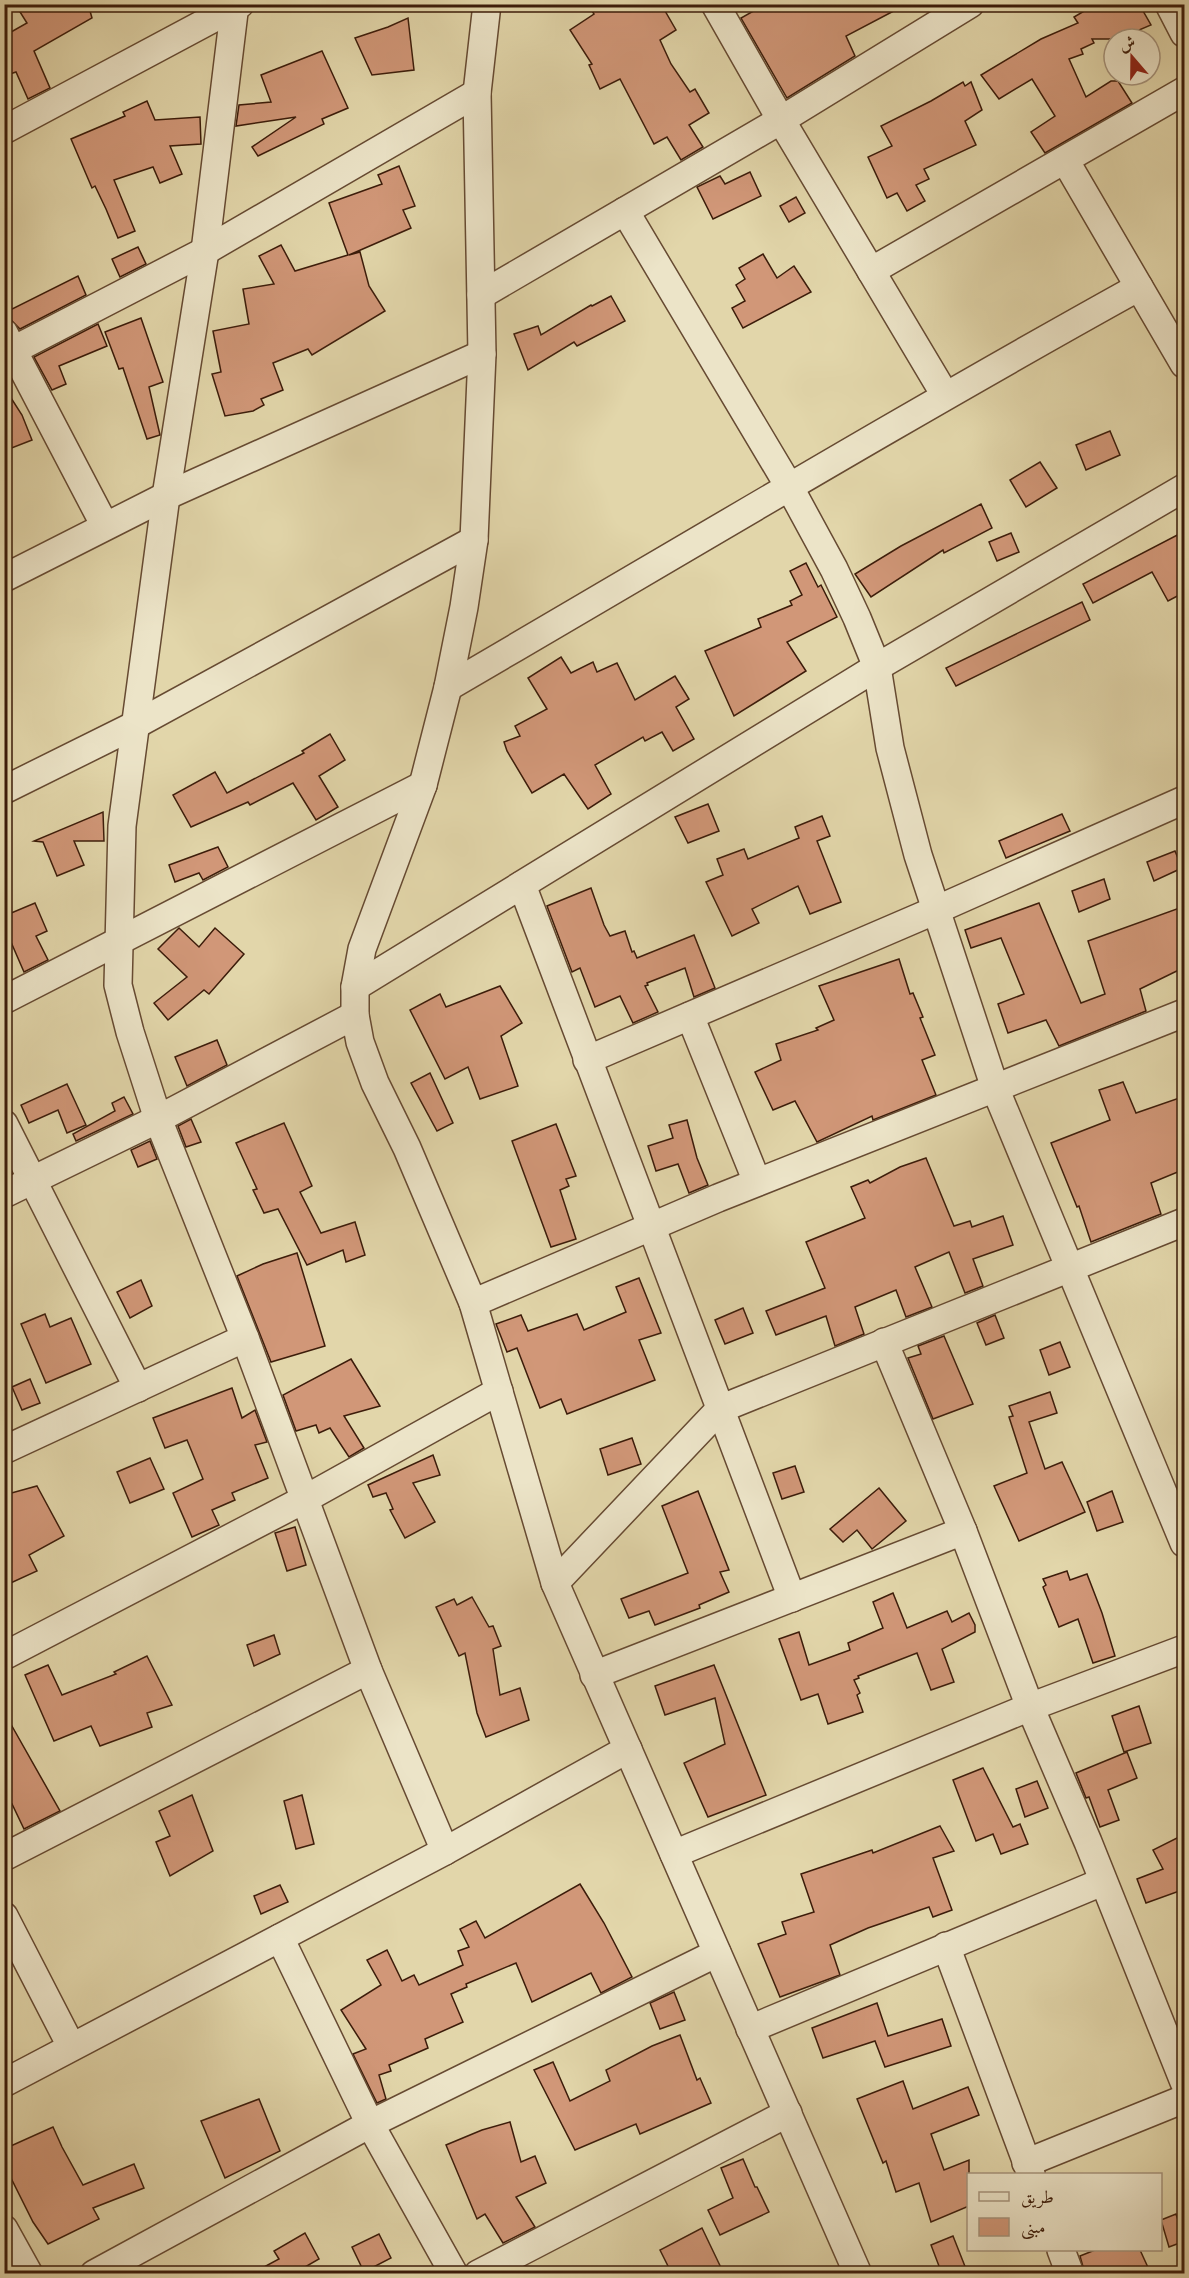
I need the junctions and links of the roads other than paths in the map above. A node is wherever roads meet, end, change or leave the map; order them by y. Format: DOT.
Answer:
graph roads {
  1 [pos="488,4"];
  2 [pos="715,4"];
  3 [pos="970,4"];
  4 [pos="1169,4"];
  5 [pos="236,5"];
  6 [pos="934,14"];
  7 [pos="1185,33"];
  8 [pos="1185,91"];
  9 [pos="477,93"];
  10 [pos="781,120"];
  11 [pos="4,130"];
  12 [pos="1065,160"];
  13 [pos="625,211"];
  14 [pos="205,251"];
  15 [pos="871,271"];
  16 [pos="1139,287"];
  17 [pos="481,295"];
  18 [pos="8,346"];
  19 [pos="482,354"];
  20 [pos="1185,364"];
  21 [pos="945,395"];
  22 [pos="790,488"];
  23 [pos="1185,488"];
  24 [pos="166,496"];
  25 [pos="105,526"];
  26 [pos="474,540"];
  27 [pos="4,578"];
  28 [pos="877,667"];
  29 [pos="448,687"];
  30 [pos="136,724"];
  31 [pos="423,785"];
  32 [pos="4,790"];
  33 [pos="1185,800"];
  34 [pos="522,885"];
  35 [pos="936,910"];
  36 [pos="118,942"];
  37 [pos="355,987"];
  38 [pos="4,1000"];
  39 [pos="1185,1013"];
  40 [pos="355,1016"];
  41 [pos="690,1016"];
  42 [pos="587,1060"];
  43 [pos="995,1088"];
  44 [pos="158,1119"];
  45 [pos="4,1124"];
  46 [pos="33,1179"];
  47 [pos="757,1182"];
  48 [pos="4,1194"];
  49 [pos="1185,1222"];
  50 [pos="650,1226"];
  51 [pos="1070,1268"];
  52 [pos="473,1303"];
  53 [pos="245,1338"];
  54 [pos="884,1342"];
  55 [pos="138,1388"];
  56 [pos="499,1391"];
  57 [pos="720,1409"];
  58 [pos="4,1450"];
  59 [pos="305,1499"];
  60 [pos="963,1531"];
  61 [pos="1185,1543"];
  62 [pos="555,1583"];
  63 [pos="792,1598"];
  64 [pos="1185,1650"];
  65 [pos="4,1656"];
  66 [pos="368,1670"];
  67 [pos="594,1675"];
  68 [pos="1030,1707"];
  69 [pos="628,1749"];
  70 [pos="445,1851"];
  71 [pos="674,1854"];
  72 [pos="4,1857"];
  73 [pos="1102,1882"];
  74 [pos="4,1916"];
  75 [pos="280,1938"];
  76 [pos="946,1946"];
  77 [pos="717,1953"];
  78 [pos="750,2029"];
  79 [pos="72,2046"];
  80 [pos="1185,2082"];
  81 [pos="4,2083"];
  82 [pos="1185,2099"];
  83 [pos="788,2113"];
  84 [pos="370,2124"];
  85 [pos="1028,2169"];
  86 [pos="4,2229"];
  87 [pos="1061,2251"];
  88 [pos="29,2274"];
  89 [pos="94,2274"];
  90 [pos="454,2274"];
  91 [pos="478,2274"];
  92 [pos="858,2274"];
  93 [pos="1070,2274"];
  1 -- 9 [label="street"];
  2 -- 10 [label="street"];
  3 -- 6 [label="street"];
  4 -- 7 [label="street"];
  5 -- 11 [label="street"];
  5 -- 14 [label="street"];
  6 -- 10 [label="street"];
  8 -- 12 [label="street"];
  9 -- 14 [label="street"];
  9 -- 17 [label="street"];
  10 -- 13 [label="street"];
  10 -- 15 [label="street"];
  12 -- 15 [label="street"];
  12 -- 16 [label="street"];
  13 -- 17 [label="street"];
  13 -- 22 [label="street"];
  14 -- 18 [label="street"];
  14 -- 24 [label="street"];
  15 -- 21 [label="street"];
  16 -- 20 [label="street"];
  16 -- 21 [label="street"];
  17 -- 19 [label="street"];
  18 -- 25 [label="street"];
  19 -- 24 [label="street"];
  19 -- 26 [label="street"];
  21 -- 22 [label="street"];
  22 -- 28 [label="street"];
  22 -- 29 [label="street"];
  23 -- 28 [label="street"];
  24 -- 25 [label="street"];
  24 -- 30 [label="street"];
  25 -- 27 [label="street"];
  26 -- 29 [label="street"];
  26 -- 30 [label="street"];
  28 -- 34 [label="street"];
  28 -- 35 [label="street"];
  29 -- 31 [label="street"];
  30 -- 32 [label="street"];
  30 -- 36 [label="street"];
  31 -- 36 [label="street"];
  31 -- 37 [label="street"];
  33 -- 35 [label="street"];
  34 -- 37 [label="street"];
  34 -- 42 [label="street"];
  35 -- 41 [label="street"];
  35 -- 43 [label="street"];
  36 -- 38 [label="street"];
  36 -- 44 [label="street"];
  37 -- 40 [label="street"];
  39 -- 43 [label="street"];
  40 -- 44 [label="street"];
  40 -- 52 [label="street"];
  41 -- 42 [label="street"];
  41 -- 47 [label="street"];
  42 -- 50 [label="street"];
  43 -- 47 [label="street"];
  43 -- 51 [label="street"];
  44 -- 46 [label="street"];
  44 -- 53 [label="street"];
  45 -- 46 [label="street"];
  46 -- 48 [label="street"];
  46 -- 55 [label="street"];
  47 -- 50 [label="street"];
  49 -- 51 [label="street"];
  50 -- 52 [label="street"];
  50 -- 57 [label="street"];
  51 -- 54 [label="street"];
  51 -- 61 [label="street"];
  52 -- 56 [label="street"];
  53 -- 55 [label="street"];
  53 -- 59 [label="street"];
  54 -- 57 [label="street"];
  54 -- 60 [label="street"];
  55 -- 58 [label="street"];
  56 -- 59 [label="street"];
  56 -- 62 [label="street"];
  57 -- 62 [label="street"];
  57 -- 63 [label="street"];
  59 -- 65 [label="street"];
  59 -- 66 [label="street"];
  60 -- 63 [label="street"];
  60 -- 68 [label="street"];
  62 -- 67 [label="street"];
  63 -- 67 [label="street"];
  64 -- 68 [label="street"];
  66 -- 70 [label="street"];
  66 -- 72 [label="street"];
  67 -- 69 [label="street"];
  68 -- 71 [label="street"];
  68 -- 73 [label="street"];
  69 -- 70 [label="street"];
  69 -- 71 [label="street"];
  70 -- 75 [label="street"];
  71 -- 77 [label="street"];
  73 -- 76 [label="street"];
  73 -- 80 [label="street"];
  74 -- 79 [label="street"];
  75 -- 79 [label="street"];
  75 -- 84 [label="street"];
  76 -- 78 [label="street"];
  76 -- 85 [label="street"];
  77 -- 78 [label="street"];
  77 -- 84 [label="street"];
  78 -- 83 [label="street"];
  79 -- 81 [label="street"];
  82 -- 85 [label="street"];
  83 -- 91 [label="street"];
  83 -- 92 [label="street"];
  84 -- 89 [label="street"];
  84 -- 90 [label="street"];
  86 -- 88 [label="street"];
  87 -- 93 [label="street"];
}
